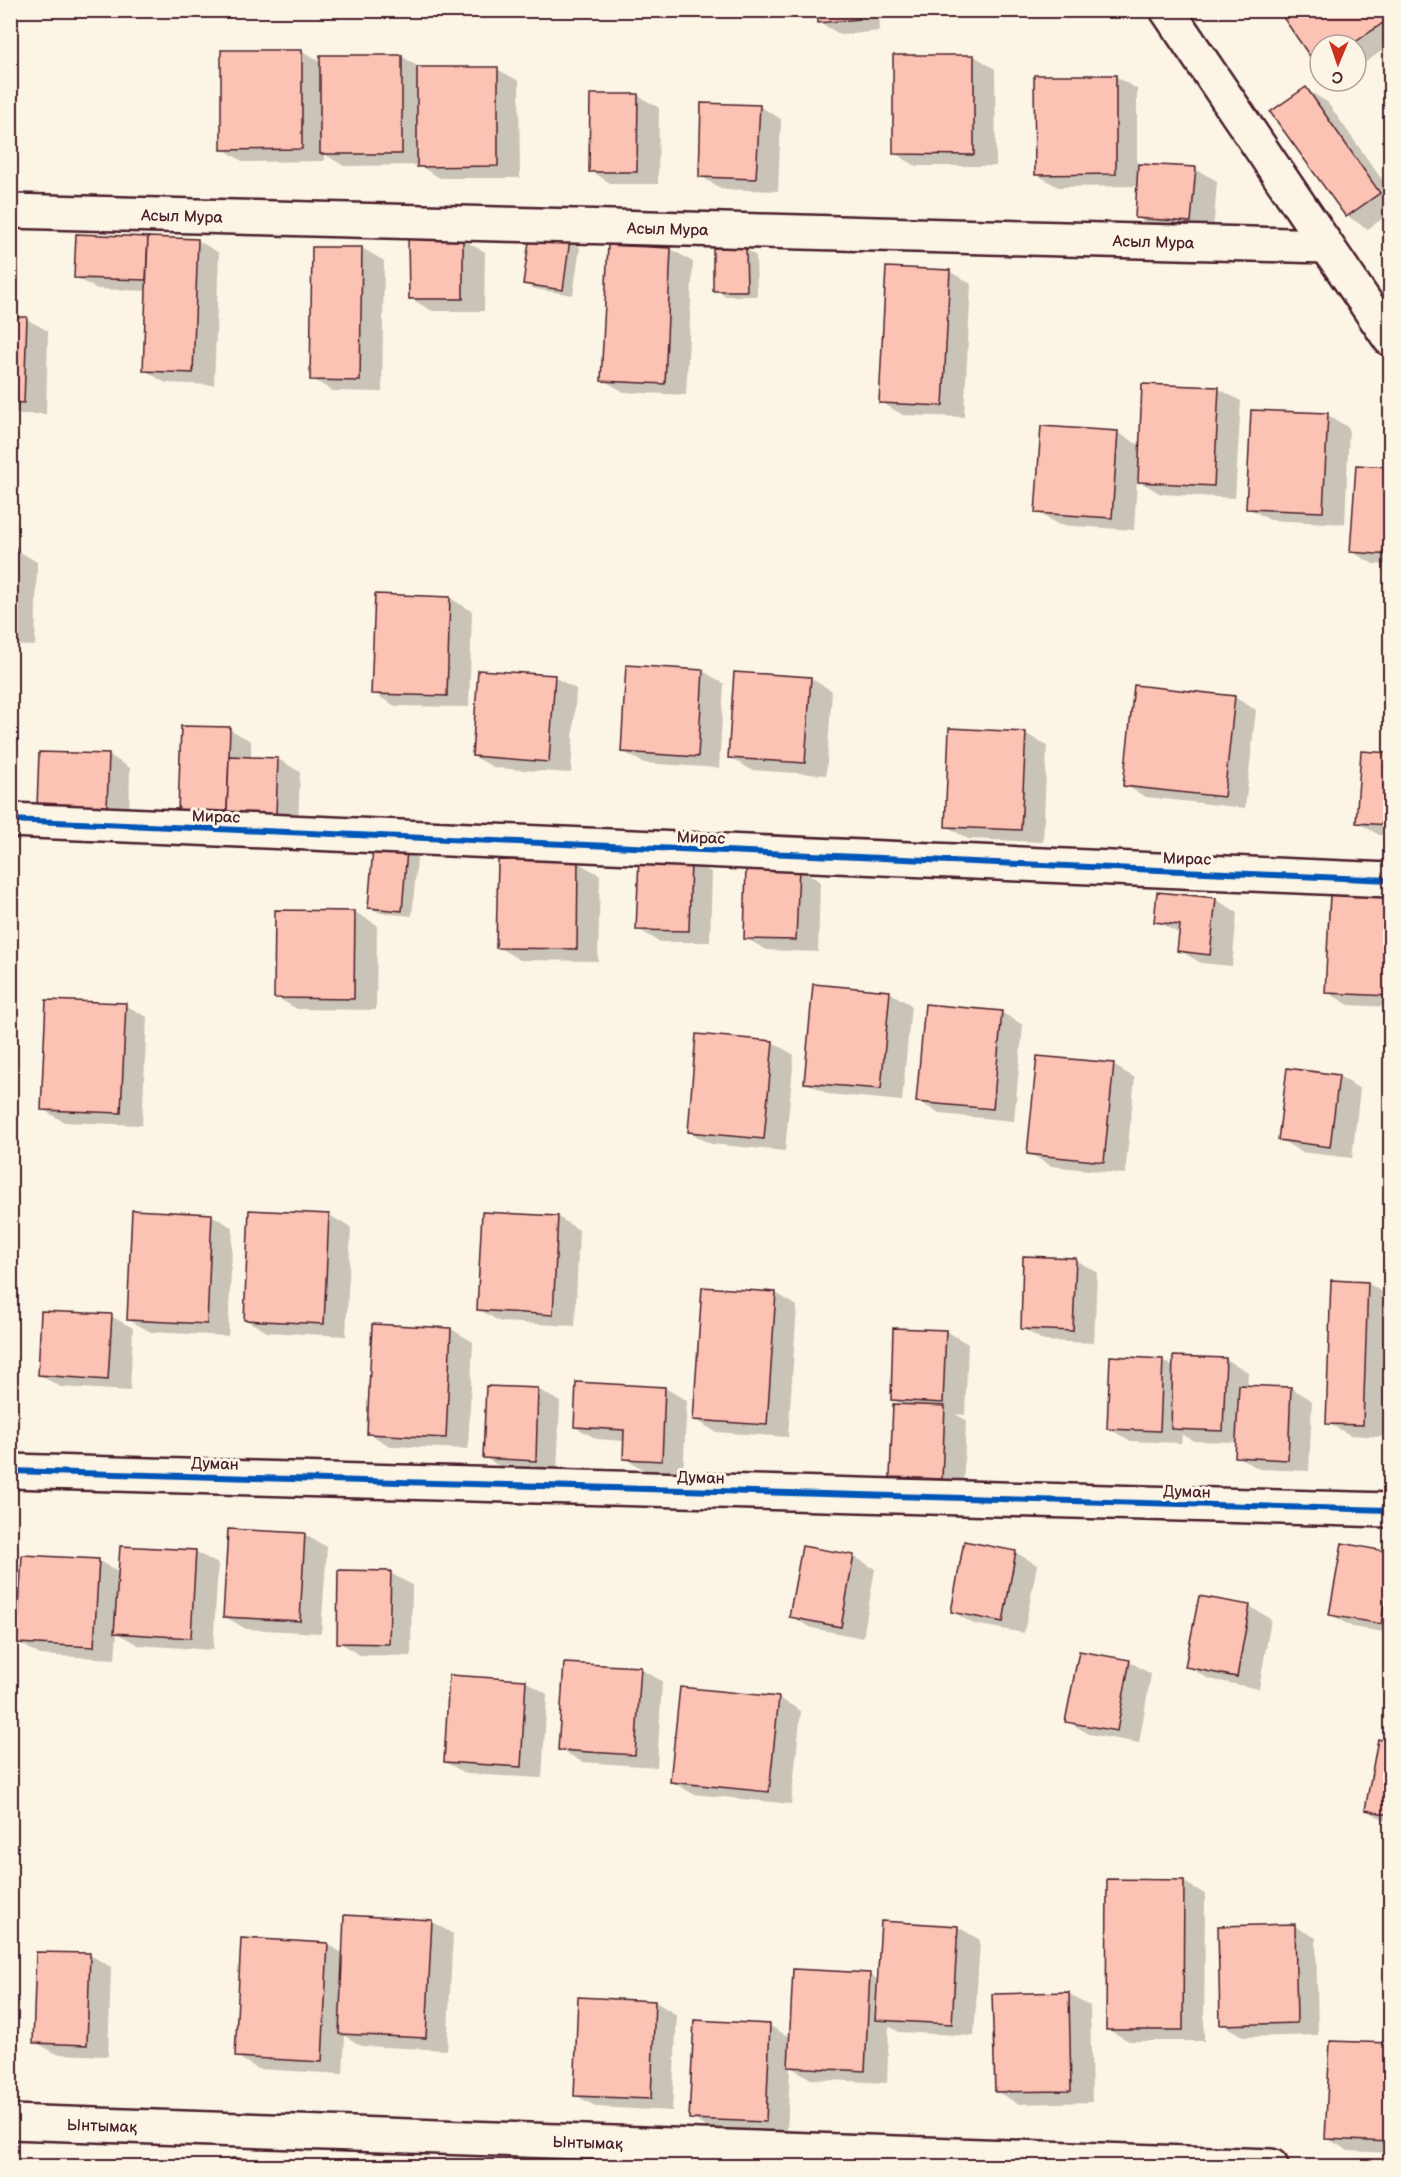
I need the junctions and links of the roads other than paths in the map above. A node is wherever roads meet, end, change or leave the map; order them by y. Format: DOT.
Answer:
graph roads {
  1 [pos="1167,10"];
  2 [pos="10,211"];
  3 [pos="1326,246"];
  4 [pos="1390,339"];
  5 [pos="10,820"];
  6 [pos="1390,880"];
  7 [pos="10,1471"];
  8 [pos="1390,1510"];
  9 [pos="10,2122"];
  10 [pos="1271,2166"];
  1 -- 3 [label="street"];
  2 -- 3 [label="street, Асыл Мура"];
  3 -- 4 [label="street"];
  5 -- 6 [label="street, Мирас"];
  7 -- 8 [label="street, Думан"];
  9 -- 10 [label="street, Ынтымақ"];
}
